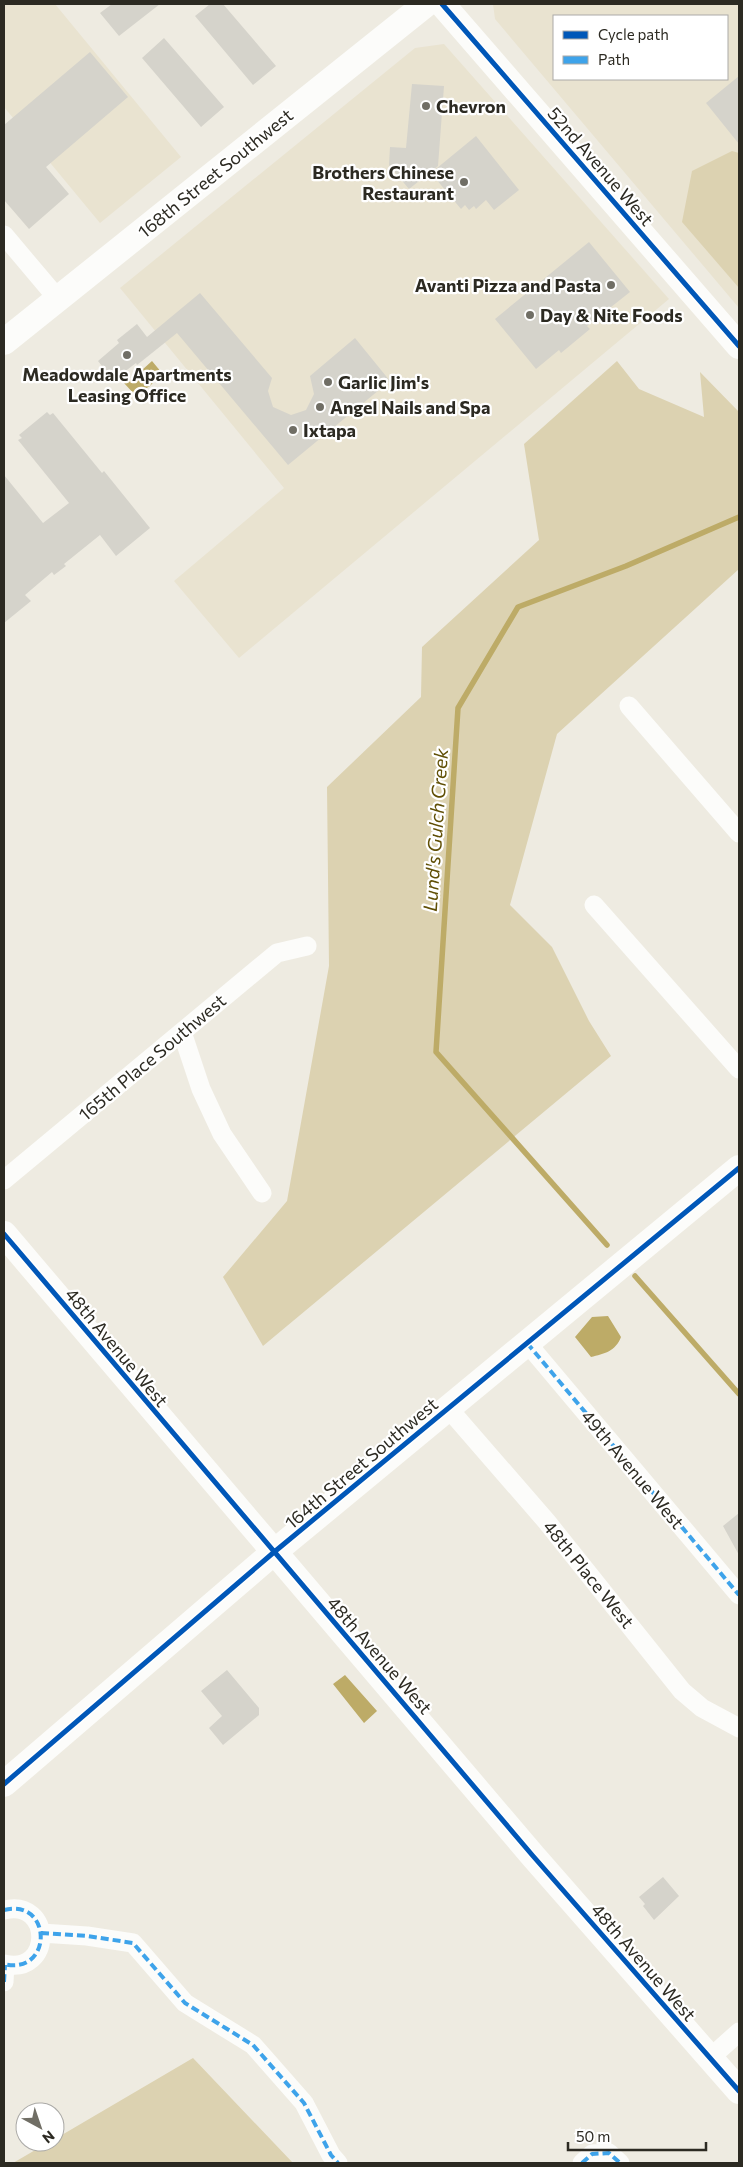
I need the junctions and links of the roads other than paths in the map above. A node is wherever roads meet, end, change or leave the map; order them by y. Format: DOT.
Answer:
graph roads {
  1 [pos="426,4"];
  2 [pos="442,4"];
  3 [pos="4,235"];
  4 [pos="58,299"];
  5 [pos="4,342"];
  6 [pos="739,346"];
  7 [pos="629,706"];
  8 [pos="739,832"];
  9 [pos="594,905"];
  10 [pos="307,946"];
  11 [pos="182,1032"];
  12 [pos="739,1068"];
  13 [pos="739,1168"];
  14 [pos="4,1180"];
  15 [pos="262,1193"];
  16 [pos="4,1234"];
  17 [pos="526,1343"];
  18 [pos="448,1408"];
  19 [pos="273,1553"];
  20 [pos="739,1595"];
  21 [pos="739,1728"];
  22 [pos="4,1784"];
  23 [pos="4,1909"];
  24 [pos="41,1933"];
  25 [pos="4,1970"];
  26 [pos="739,2032"];
  27 [pos="710,2058"];
  28 [pos="739,2092"];
  29 [pos="338,2163"];
  30 [pos="582,2163"];
  31 [pos="620,2163"];
  1 -- 4 [label="street, 168th Street Southwest"];
  2 -- 6 [label="street, 52nd Avenue West"];
  3 -- 4 [label="street"];
  4 -- 5 [label="street, 168th Street Southwest"];
  7 -- 8 [label="street"];
  9 -- 12 [label="street"];
  10 -- 11 [label="street, 165th Place Southwest"];
  11 -- 14 [label="street, 165th Place Southwest"];
  11 -- 15 [label="street"];
  13 -- 17 [label="street, 164th Street Southwest"];
  16 -- 19 [label="street, 48th Avenue West"];
  17 -- 18 [label="street, 164th Street Southwest"];
  17 -- 20 [label="street, 49th Avenue West"];
  18 -- 19 [label="street, 164th Street Southwest"];
  18 -- 21 [label="street, 48th Place West"];
  19 -- 22 [label="street, 164th Street Southwest"];
  19 -- 27 [label="street, 48th Avenue West"];
  23 -- 24 [label="street"];
  24 -- 25 [label="street"];
  24 -- 29 [label="street"];
  26 -- 27 [label="street"];
  27 -- 28 [label="street, 48th Avenue West"];
  30 -- 31 [label="street"];
}
